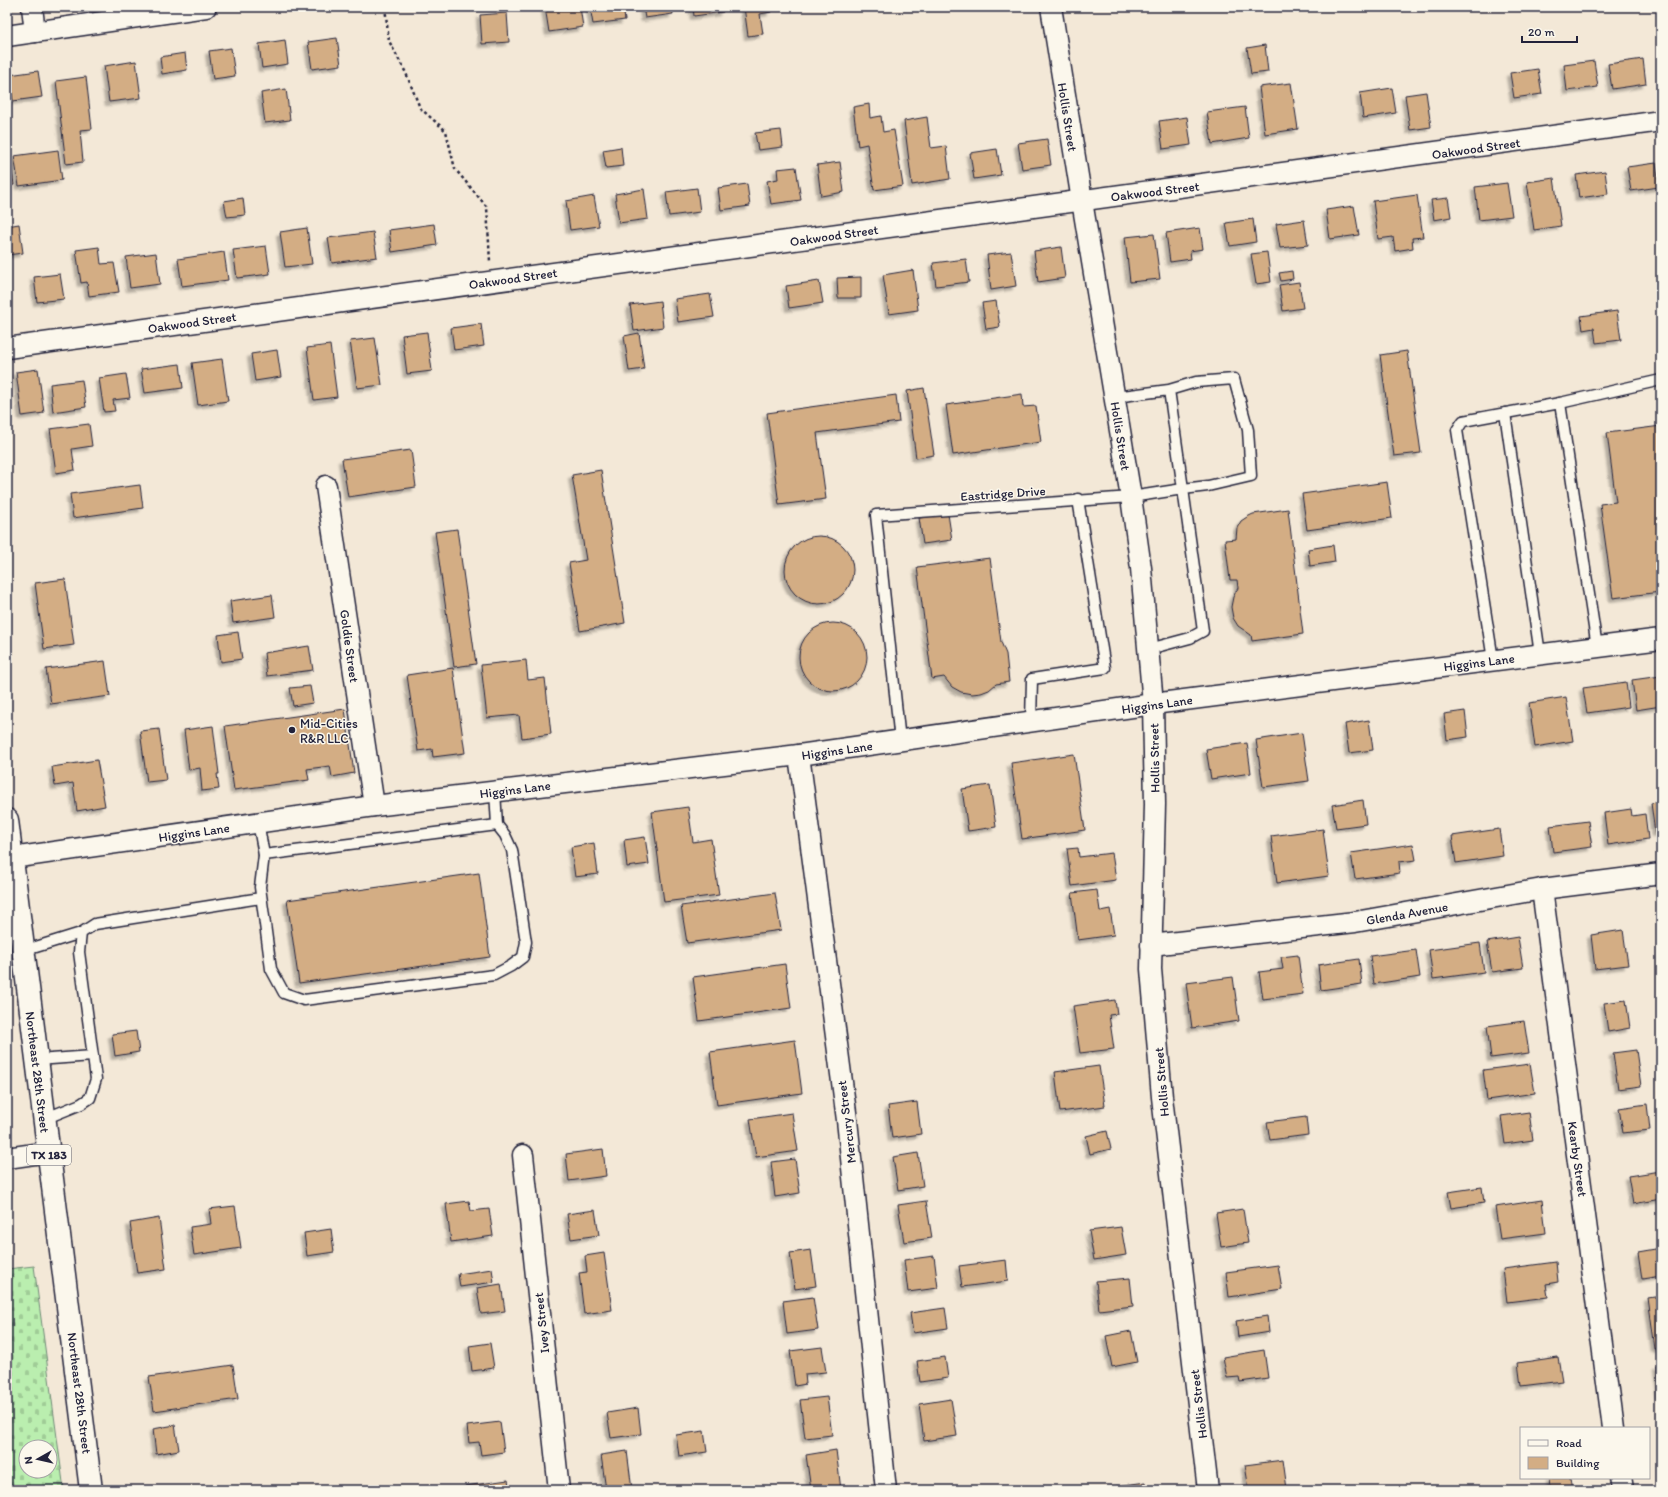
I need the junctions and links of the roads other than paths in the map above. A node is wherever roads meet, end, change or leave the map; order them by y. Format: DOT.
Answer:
graph roads {
  1 [pos="32,7"];
  2 [pos="206,7"];
  3 [pos="1051,7"];
  4 [pos="35,32"];
  5 [pos="7,36"];
  6 [pos="1661,121"];
  7 [pos="1082,201"];
  8 [pos="7,348"];
  9 [pos="1661,380"];
  10 [pos="1169,390"];
  11 [pos="1115,397"];
  12 [pos="1560,403"];
  13 [pos="1505,413"];
  14 [pos="326,486"];
  15 [pos="1182,489"];
  16 [pos="1131,497"];
  17 [pos="1078,499"];
  18 [pos="1661,639"];
  19 [pos="1597,647"];
  20 [pos="1148,649"];
  21 [pos="1540,654"];
  22 [pos="1493,660"];
  23 [pos="1154,704"];
  24 [pos="1031,722"];
  25 [pos="900,741"];
  26 [pos="799,756"];
  27 [pos="495,791"];
  28 [pos="374,806"];
  29 [pos="7,820"];
  30 [pos="258,822"];
  31 [pos="497,825"];
  32 [pos="264,854"];
  33 [pos="11,870"];
  34 [pos="1661,874"];
  35 [pos="1542,889"];
  36 [pos="262,898"];
  37 [pos="13,920"];
  38 [pos="81,933"];
  39 [pos="1151,945"];
  40 [pos="24,951"];
  41 [pos="93,1056"];
  42 [pos="37,1060"];
  43 [pos="44,1119"];
  44 [pos="48,1152"];
  45 [pos="523,1156"];
  46 [pos="7,1158"];
  47 [pos="1613,1427"];
  48 [pos="1620,1479"];
  49 [pos="92,1490"];
  50 [pos="559,1490"];
  51 [pos="886,1490"];
  52 [pos="1208,1490"];
  53 [pos="1622,1490"];
  1 -- 4 [label="street"];
  2 -- 4 [label="street"];
  3 -- 7 [label="street, Hollis Street"];
  4 -- 5 [label="street"];
  6 -- 7 [label="street, Oakwood Street"];
  7 -- 8 [label="street, Oakwood Street"];
  7 -- 11 [label="street, Hollis Street"];
  9 -- 12 [label="lane"];
  10 -- 11 [label="lane"];
  10 -- 15 [label="lane"];
  10 -- 15 [label="lane, Eastridge Drive"];
  11 -- 16 [label="street, Hollis Street"];
  12 -- 13 [label="lane"];
  12 -- 19 [label="lane"];
  13 -- 21 [label="lane"];
  13 -- 22 [label="lane"];
  14 -- 28 [label="street, Goldie Street"];
  15 -- 16 [label="lane, Eastridge Drive"];
  15 -- 20 [label="lane"];
  16 -- 17 [label="lane, Eastridge Drive"];
  16 -- 20 [label="street, Hollis Street"];
  17 -- 24 [label="lane"];
  17 -- 25 [label="lane, Eastridge Drive"];
  18 -- 19 [label="street, Higgins Lane"];
  19 -- 21 [label="street, Higgins Lane"];
  20 -- 23 [label="street, Hollis Street"];
  21 -- 22 [label="street, Higgins Lane"];
  22 -- 23 [label="street, Higgins Lane"];
  23 -- 24 [label="street, Higgins Lane"];
  23 -- 39 [label="street, Hollis Street"];
  24 -- 25 [label="street, Higgins Lane"];
  25 -- 26 [label="street, Higgins Lane"];
  26 -- 27 [label="street, Higgins Lane"];
  26 -- 51 [label="street, Mercury Street"];
  27 -- 28 [label="street, Higgins Lane"];
  27 -- 31 [label="lane"];
  28 -- 30 [label="street, Higgins Lane"];
  29 -- 33 [label="main road, Northeast 28th Street / TX 183"];
  30 -- 32 [label="lane"];
  30 -- 33 [label="street, Higgins Lane"];
  31 -- 32 [label="lane"];
  31 -- 36 [label="lane"];
  32 -- 36 [label="lane"];
  33 -- 37 [label="main road, Northeast 28th Street / TX 183"];
  34 -- 35 [label="street, Glenda Avenue"];
  35 -- 39 [label="street, Glenda Avenue"];
  35 -- 47 [label="street, Kearby Street"];
  36 -- 38 [label="lane"];
  37 -- 40 [label="main road, Northeast 28th Street / TX 183"];
  38 -- 40 [label="lane"];
  38 -- 41 [label="lane"];
  39 -- 52 [label="street, Hollis Street"];
  40 -- 42 [label="main road, Northeast 28th Street / TX 183"];
  41 -- 42 [label="lane"];
  41 -- 43 [label="lane"];
  42 -- 43 [label="main road, Northeast 28th Street / TX 183"];
  43 -- 44 [label="main road, Northeast 28th Street / TX 183"];
  44 -- 46 [label="street"];
  44 -- 49 [label="main road, Northeast 28th Street / TX 183"];
  45 -- 50 [label="street, Ivey Street"];
  48 -- 53 [label="street"];
}
